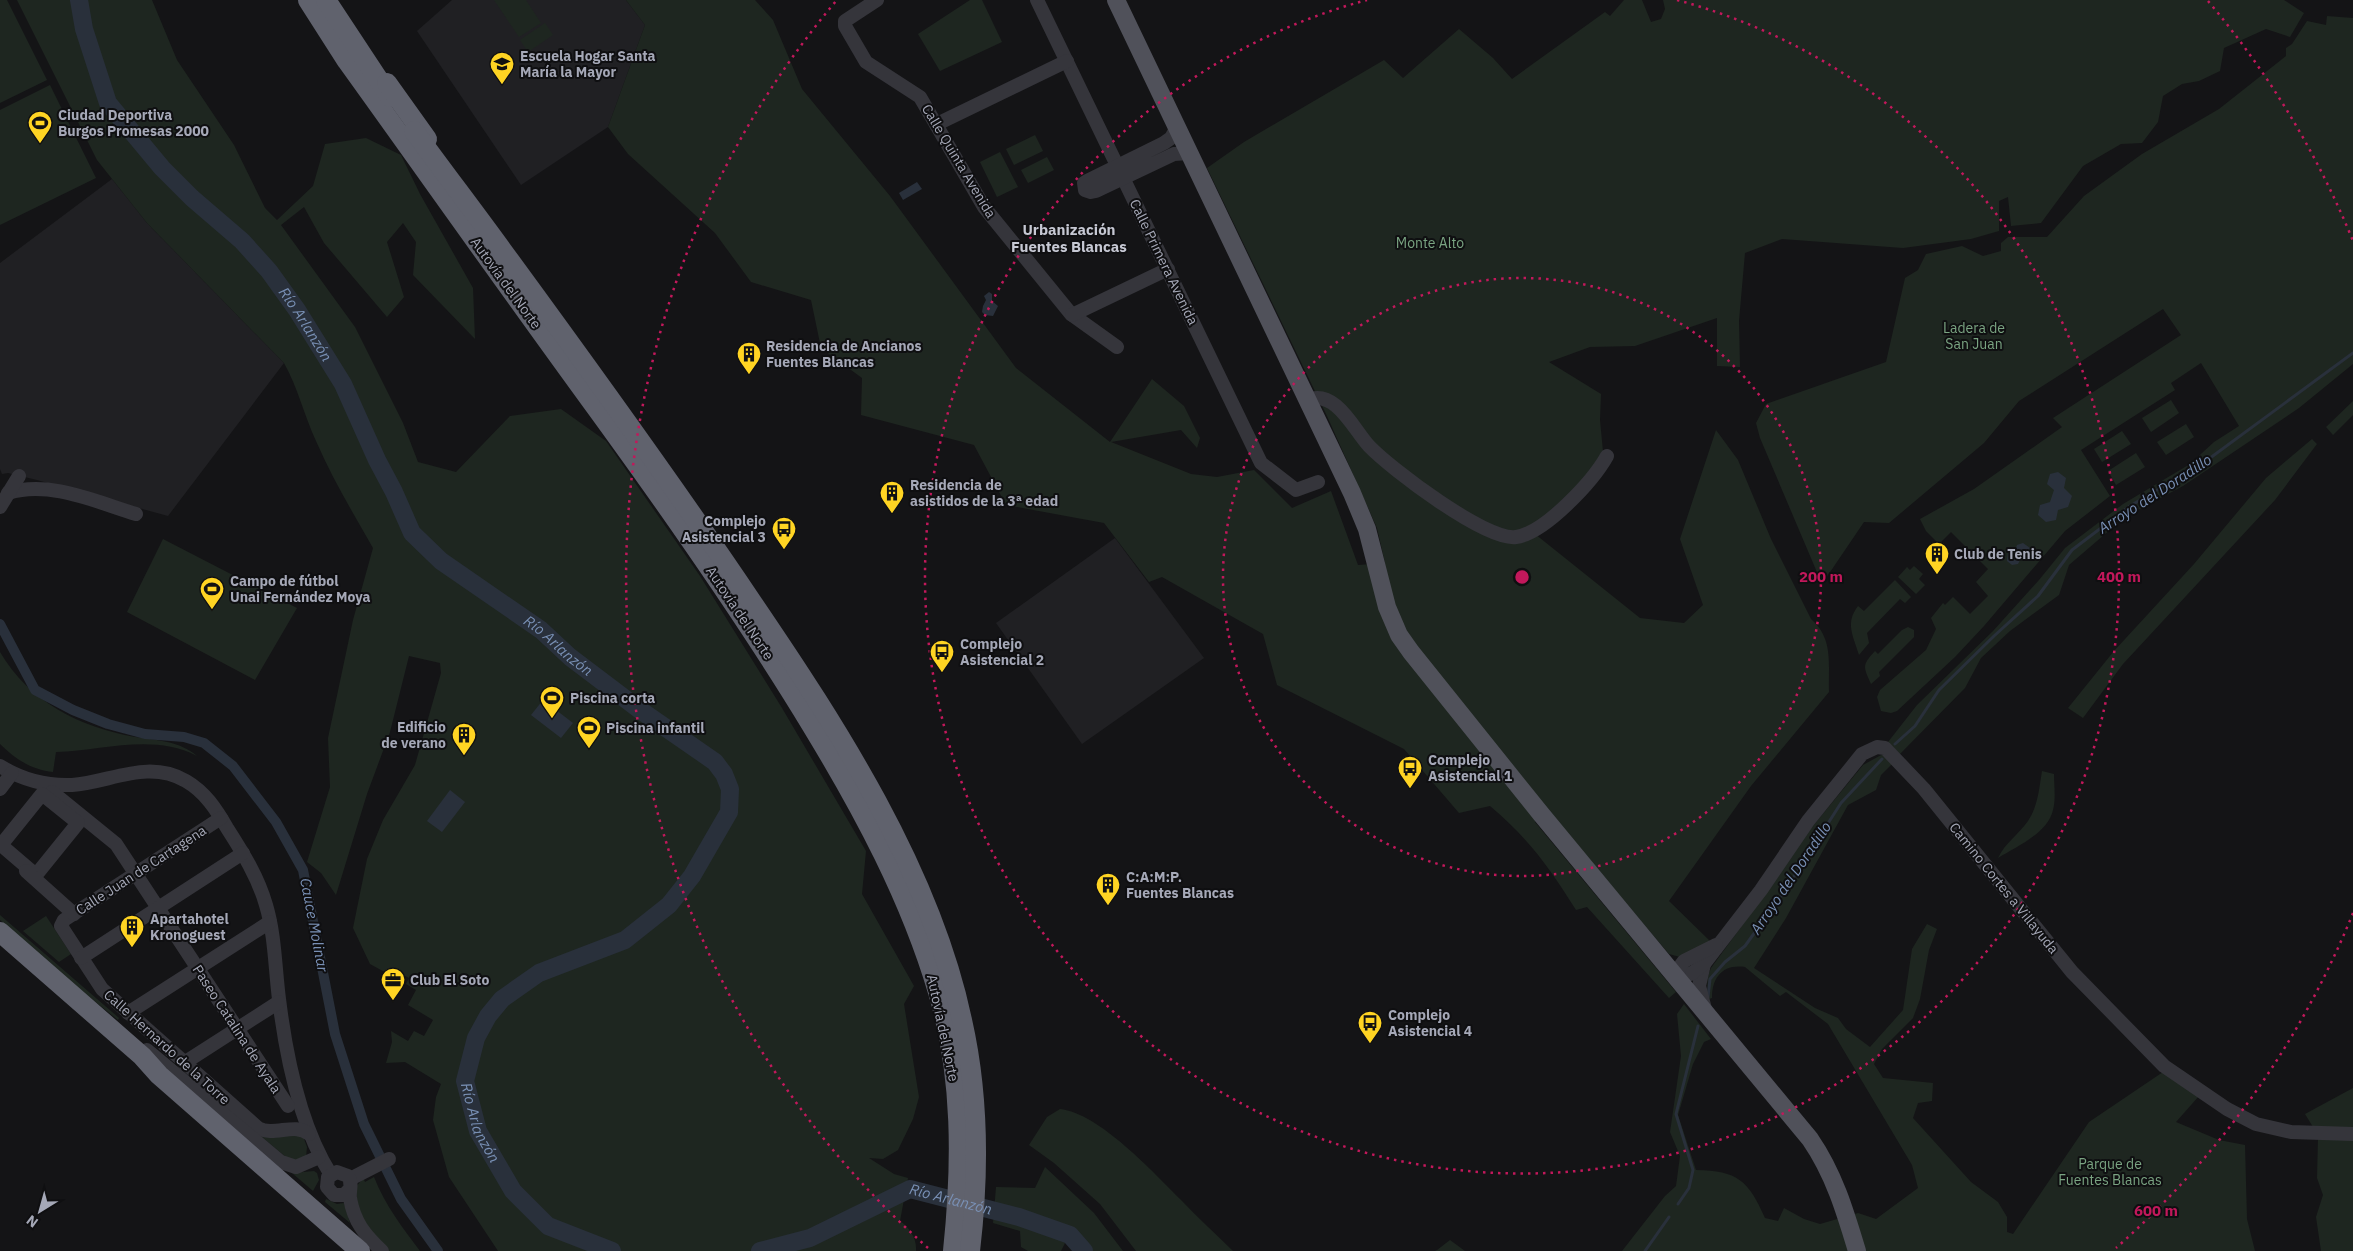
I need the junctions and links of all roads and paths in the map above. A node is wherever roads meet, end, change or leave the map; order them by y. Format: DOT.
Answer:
graph roads {
  1 [pos="308,0"];
  2 [pos="326,0"];
  3 [pos="337,0"];
  4 [pos="877,0"];
  5 [pos="1038,0"];
  6 [pos="1116,0"];
  7 [pos="1067,62"];
  8 [pos="937,124"];
  9 [pos="1177,127"];
  10 [pos="1189,153"];
  11 [pos="1120,171"];
  12 [pos="488,230"];
  13 [pos="1168,269"];
  14 [pos="1072,315"];
  15 [pos="1117,347"];
  16 [pos="1308,400"];
  17 [pos="1607,456"];
  18 [pos="19,476"];
  19 [pos="1318,482"];
  20 [pos="8,493"];
  21 [pos="0,507"];
  22 [pos="136,514"];
  23 [pos="6,770"];
  24 [pos="0,789"];
  25 [pos="52,792"];
  26 [pos="221,818"];
  27 [pos="1,847"];
  28 [pos="243,853"];
  29 [pos="135,874"];
  30 [pos="158,908"];
  31 [pos="74,914"];
  32 [pos="270,922"];
  33 [pos="62,924"];
  34 [pos="0,932"];
  35 [pos="1719,944"];
  36 [pos="81,958"];
  37 [pos="1704,964"];
  38 [pos="198,968"];
  39 [pos="1675,969"];
  40 [pos="78,1001"];
  41 [pos="279,1002"];
  42 [pos="1706,1012"];
  43 [pos="128,1013"];
  44 [pos="237,1029"];
  45 [pos="142,1056"];
  46 [pos="184,1063"];
  47 [pos="288,1106"];
  48 [pos="305,1128"];
  49 [pos="967,1130"];
  50 [pos="2353,1134"];
  51 [pos="319,1156"];
  52 [pos="383,1162"];
  53 [pos="328,1179"];
  54 [pos="350,1184"];
  55 [pos="318,1202"];
  56 [pos="360,1251"];
  57 [pos="373,1251"];
  58 [pos="382,1251"];
  59 [pos="944,1251"];
  60 [pos="953,1251"];
  61 [pos="970,1251"];
  62 [pos="978,1251"];
  63 [pos="1858,1251"];
  1 -- 49 [label="highway, Autovía del Norte"];
  2 -- 12 [label="highway"];
  3 -- 12 [label="highway"];
  4 -- 8 [label="street, Calle Quinta Avenida"];
  5 -- 7 [label="street, Calle Primera Avenida"];
  6 -- 9 [label="main road"];
  7 -- 8 [label="street"];
  7 -- 11 [label="street, Calle Primera Avenida"];
  8 -- 14 [label="street, Calle Quinta Avenida"];
  9 -- 10 [label="main road"];
  9 -- 11 [label="street"];
  10 -- 11 [label="street"];
  10 -- 16 [label="main road"];
  11 -- 13 [label="street, Calle Primera Avenida"];
  12 -- 49 [label="highway, Autovía del Norte"];
  13 -- 14 [label="street"];
  13 -- 19 [label="street, Calle Primera Avenida"];
  14 -- 15 [label="street, Calle Quinta Avenida"];
  16 -- 17 [label="street"];
  16 -- 39 [label="main road"];
  18 -- 20 [label="street"];
  20 -- 21 [label="street"];
  20 -- 22 [label="street"];
  23 -- 24 [label="street"];
  23 -- 26 [label="street"];
  25 -- 29 [label="street, Paseo Catalina de Ayala"];
  26 -- 28 [label="street"];
  26 -- 29 [label="street, Calle Juan de Cartagena"];
  27 -- 27 [label="street"];
  27 -- 31 [label="street"];
  28 -- 30 [label="street"];
  28 -- 32 [label="street"];
  29 -- 30 [label="street, Paseo Catalina de Ayala"];
  29 -- 31 [label="street, Calle Juan de Cartagena"];
  30 -- 36 [label="street"];
  30 -- 38 [label="street, Paseo Catalina de Ayala"];
  31 -- 33 [label="street, Calle Juan de Cartagena"];
  32 -- 38 [label="street"];
  32 -- 41 [label="street"];
  33 -- 36 [label="street, Calle Hernardo de la Torre"];
  34 -- 40 [label="highway"];
  35 -- 37 [label="street, Camino Cortes a Villayuda"];
  35 -- 39 [label="street, Camino Cortes a Villayuda"];
  35 -- 50 [label="street, Camino Cortes a Villayuda"];
  36 -- 43 [label="street, Calle Hernardo de la Torre"];
  37 -- 39 [label="street, Camino Cortes a Villayuda"];
  37 -- 42 [label="street, Camino Cortes a Villayuda"];
  38 -- 43 [label="street"];
  38 -- 44 [label="street, Paseo Catalina de Ayala"];
  39 -- 42 [label="main road"];
  40 -- 45 [label="highway"];
  40 -- 51 [label="street"];
  41 -- 44 [label="street"];
  41 -- 48 [label="street"];
  42 -- 63 [label="main road"];
  43 -- 46 [label="street, Calle Hernardo de la Torre"];
  44 -- 46 [label="street"];
  44 -- 47 [label="street, Paseo Catalina de Ayala"];
  45 -- 55 [label="highway"];
  45 -- 56 [label="highway"];
  46 -- 48 [label="street, Calle Hernardo de la Torre"];
  48 -- 51 [label="street"];
  49 -- 59 [label="highway"];
  49 -- 60 [label="highway, Autovía del Norte"];
  49 -- 61 [label="highway, Autovía del Norte"];
  49 -- 62 [label="highway"];
  51 -- 53 [label="street"];
  52 -- 54 [label="street"];
  53 -- 54 [label="street"];
  53 -- 54 [label="street"];
  53 -- 55 [label="street"];
  54 -- 58 [label="street"];
  55 -- 56 [label="street"];
  55 -- 57 [label="highway"];
}
